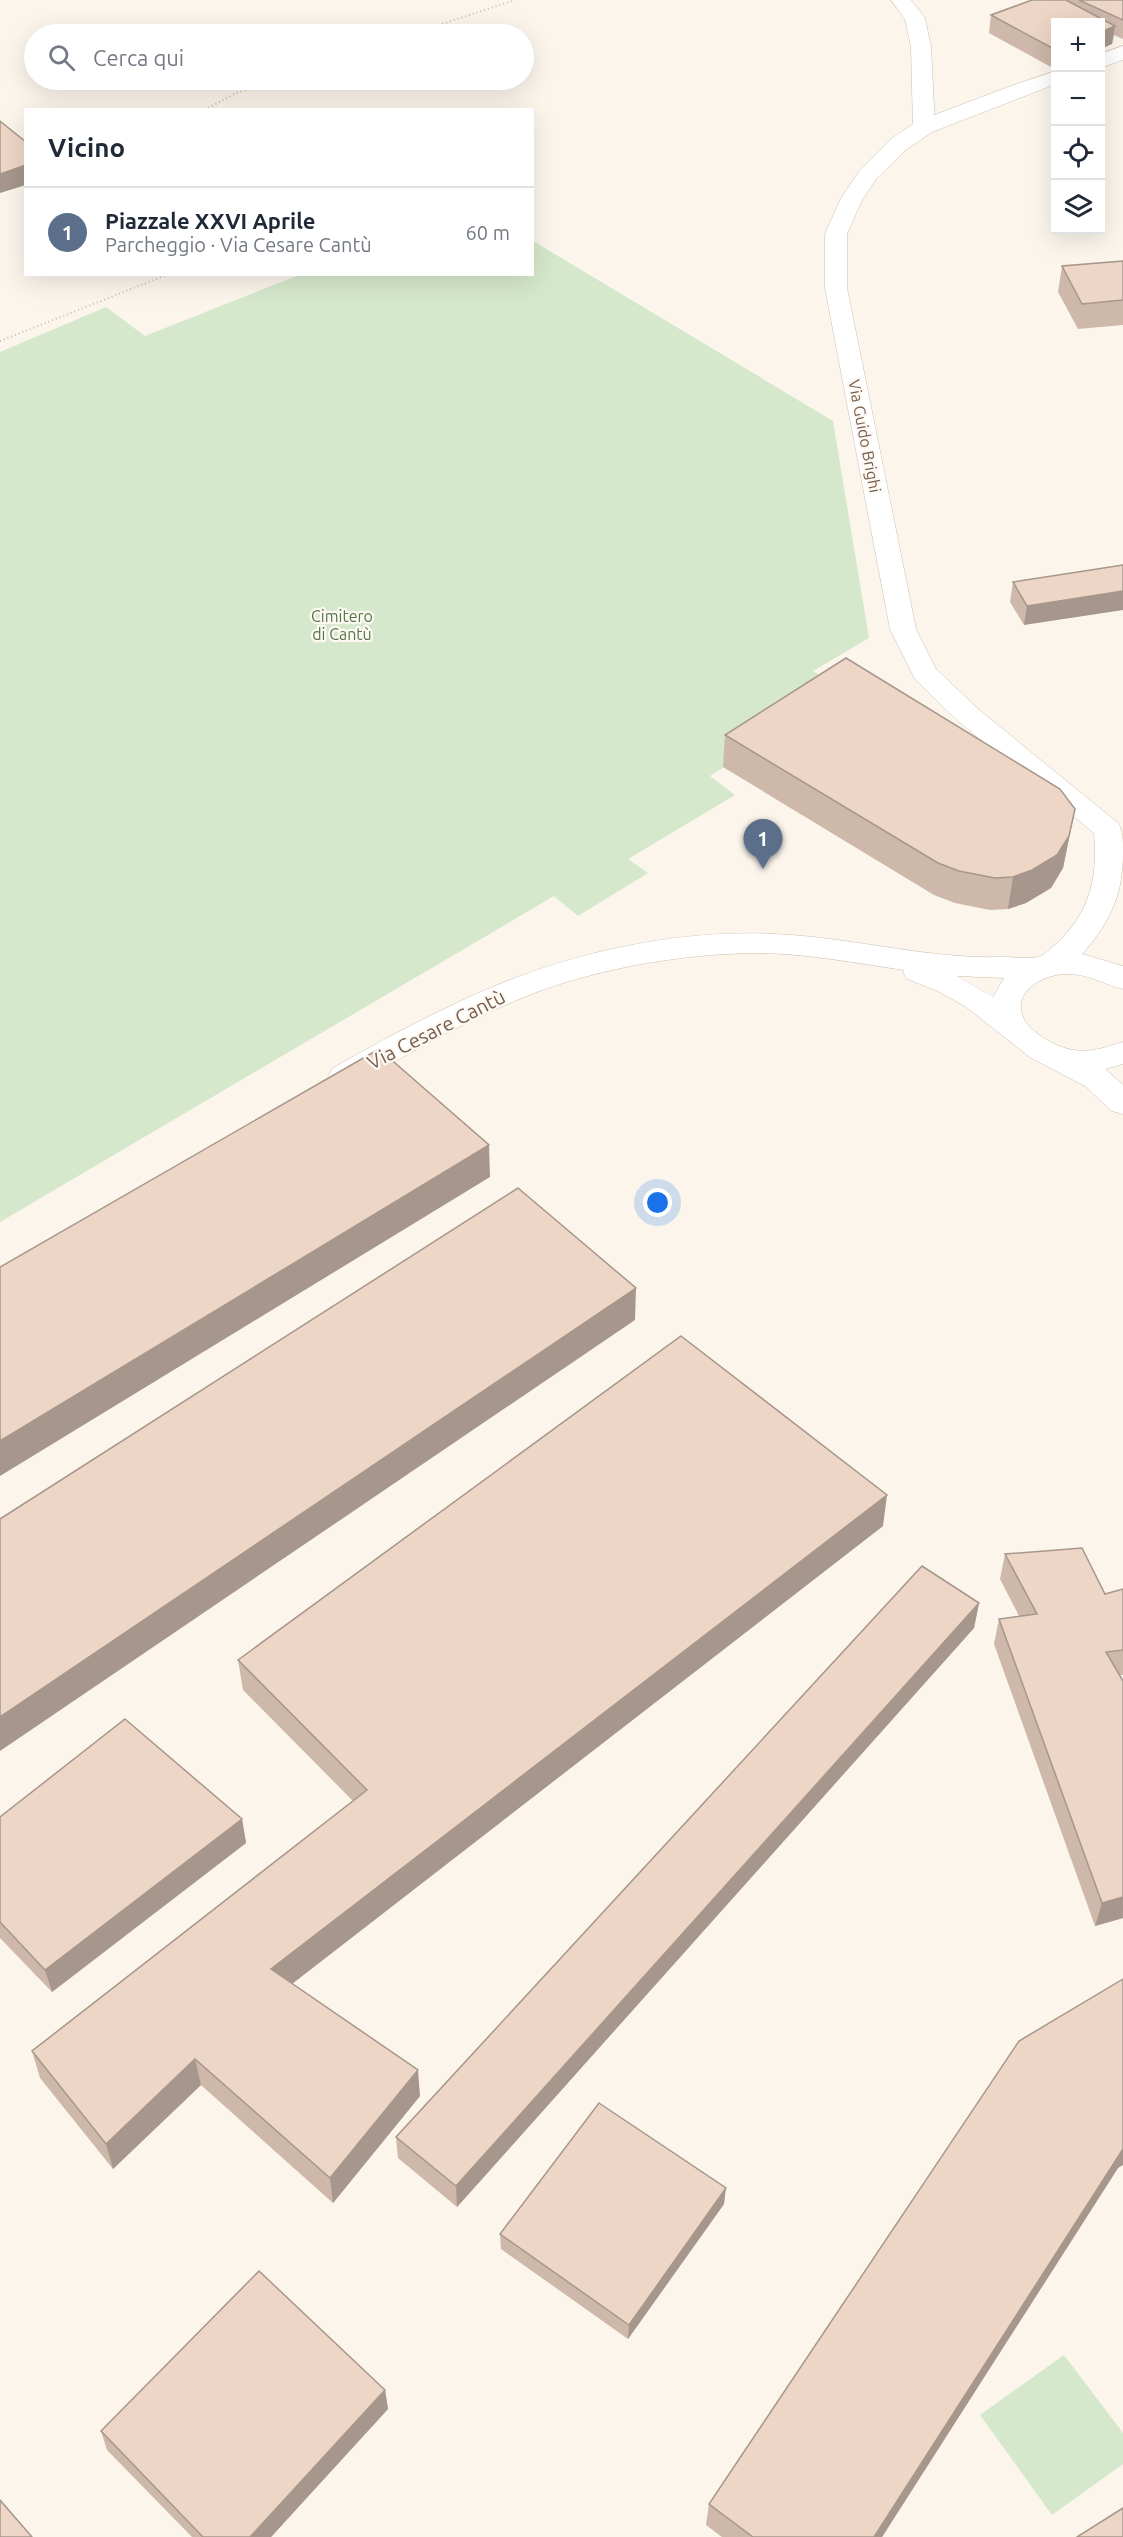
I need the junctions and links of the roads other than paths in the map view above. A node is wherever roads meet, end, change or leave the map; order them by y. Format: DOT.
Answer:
graph roads {
  1 [pos="901,0"];
  2 [pos="1123,52"];
  3 [pos="1105,60"];
  4 [pos="1051,79"];
  5 [pos="924,127"];
  6 [pos="1116,840"];
  7 [pos="850,952"];
  8 [pos="1048,965"];
  9 [pos="1123,979"];
  10 [pos="1016,1032"];
  11 [pos="1123,1053"];
  12 [pos="1064,1060"];
  13 [pos="315,1093"];
  14 [pos="1123,1103"];
  1 -- 5 [label="street"];
  2 -- 3 [label="street"];
  4 -- 5 [label="street, Via Guido Brighi"];
  5 -- 6 [label="street, Via Guido Brighi"];
  6 -- 8 [label="street, Via Guido Brighi"];
  7 -- 8 [label="street, Via Cesare Cantù"];
  7 -- 10 [label="street, Via Cesare Cantù"];
  7 -- 13 [label="street, Via Cesare Cantù"];
  8 -- 9 [label="street, Via Cesare Cantù"];
  8 -- 10 [label="street"];
  10 -- 12 [label="street, Via Cesare Cantù"];
  11 -- 12 [label="street"];
  12 -- 14 [label="street"];
}
